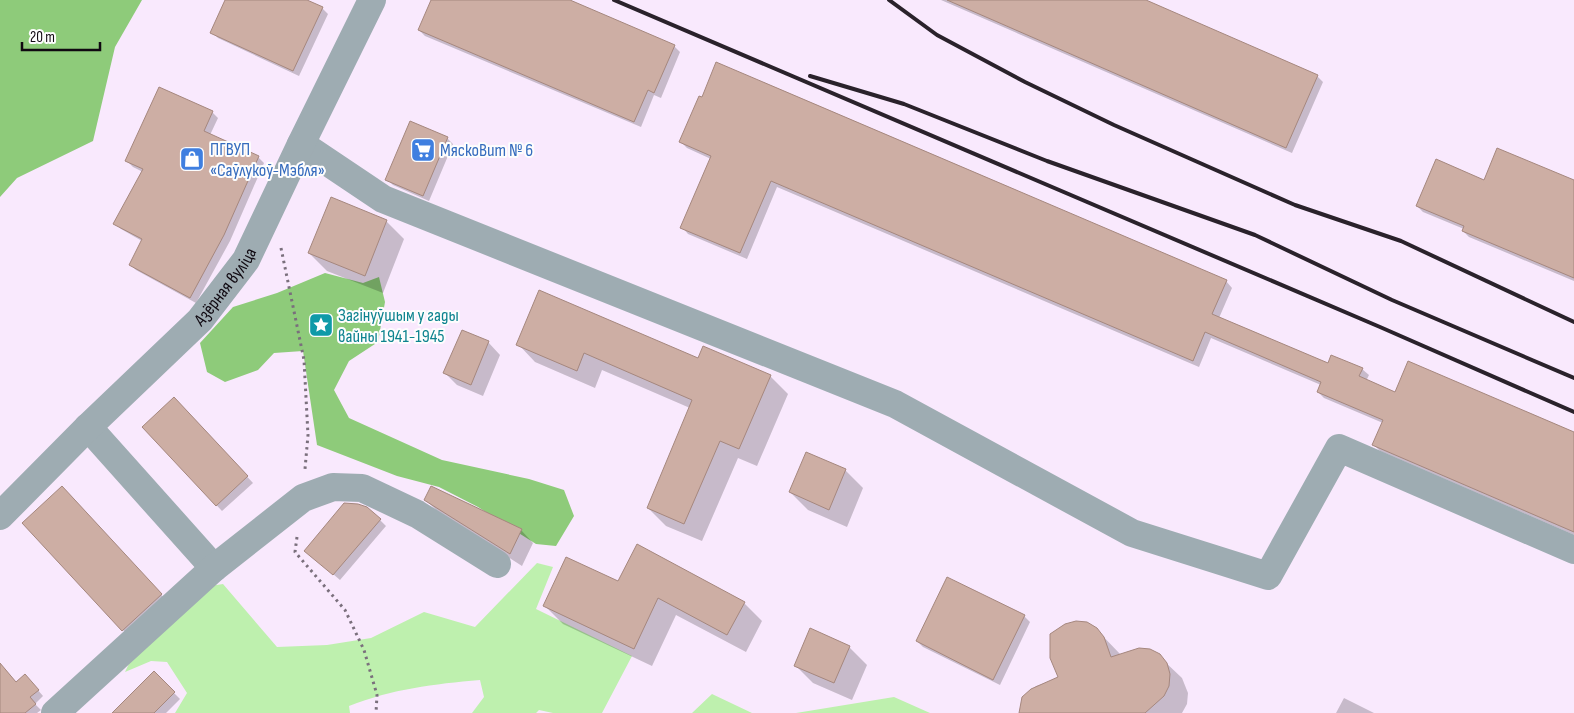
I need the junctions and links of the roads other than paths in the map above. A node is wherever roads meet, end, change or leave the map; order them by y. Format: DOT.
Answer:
graph roads {
  1 [pos="372,0"];
  2 [pos="301,144"];
  3 [pos="88,427"];
  4 [pos="0,516"];
  5 [pos="1574,550"];
  6 [pos="498,564"];
  7 [pos="214,568"];
  8 [pos="55,713"];
  1 -- 2 [label="street, Азёрная вуліца"];
  2 -- 3 [label="street, Азёрная вуліца"];
  2 -- 5 [label="street"];
  3 -- 4 [label="street, Азёрная вуліца"];
  3 -- 7 [label="street"];
  6 -- 7 [label="street"];
  7 -- 8 [label="street"];
}
